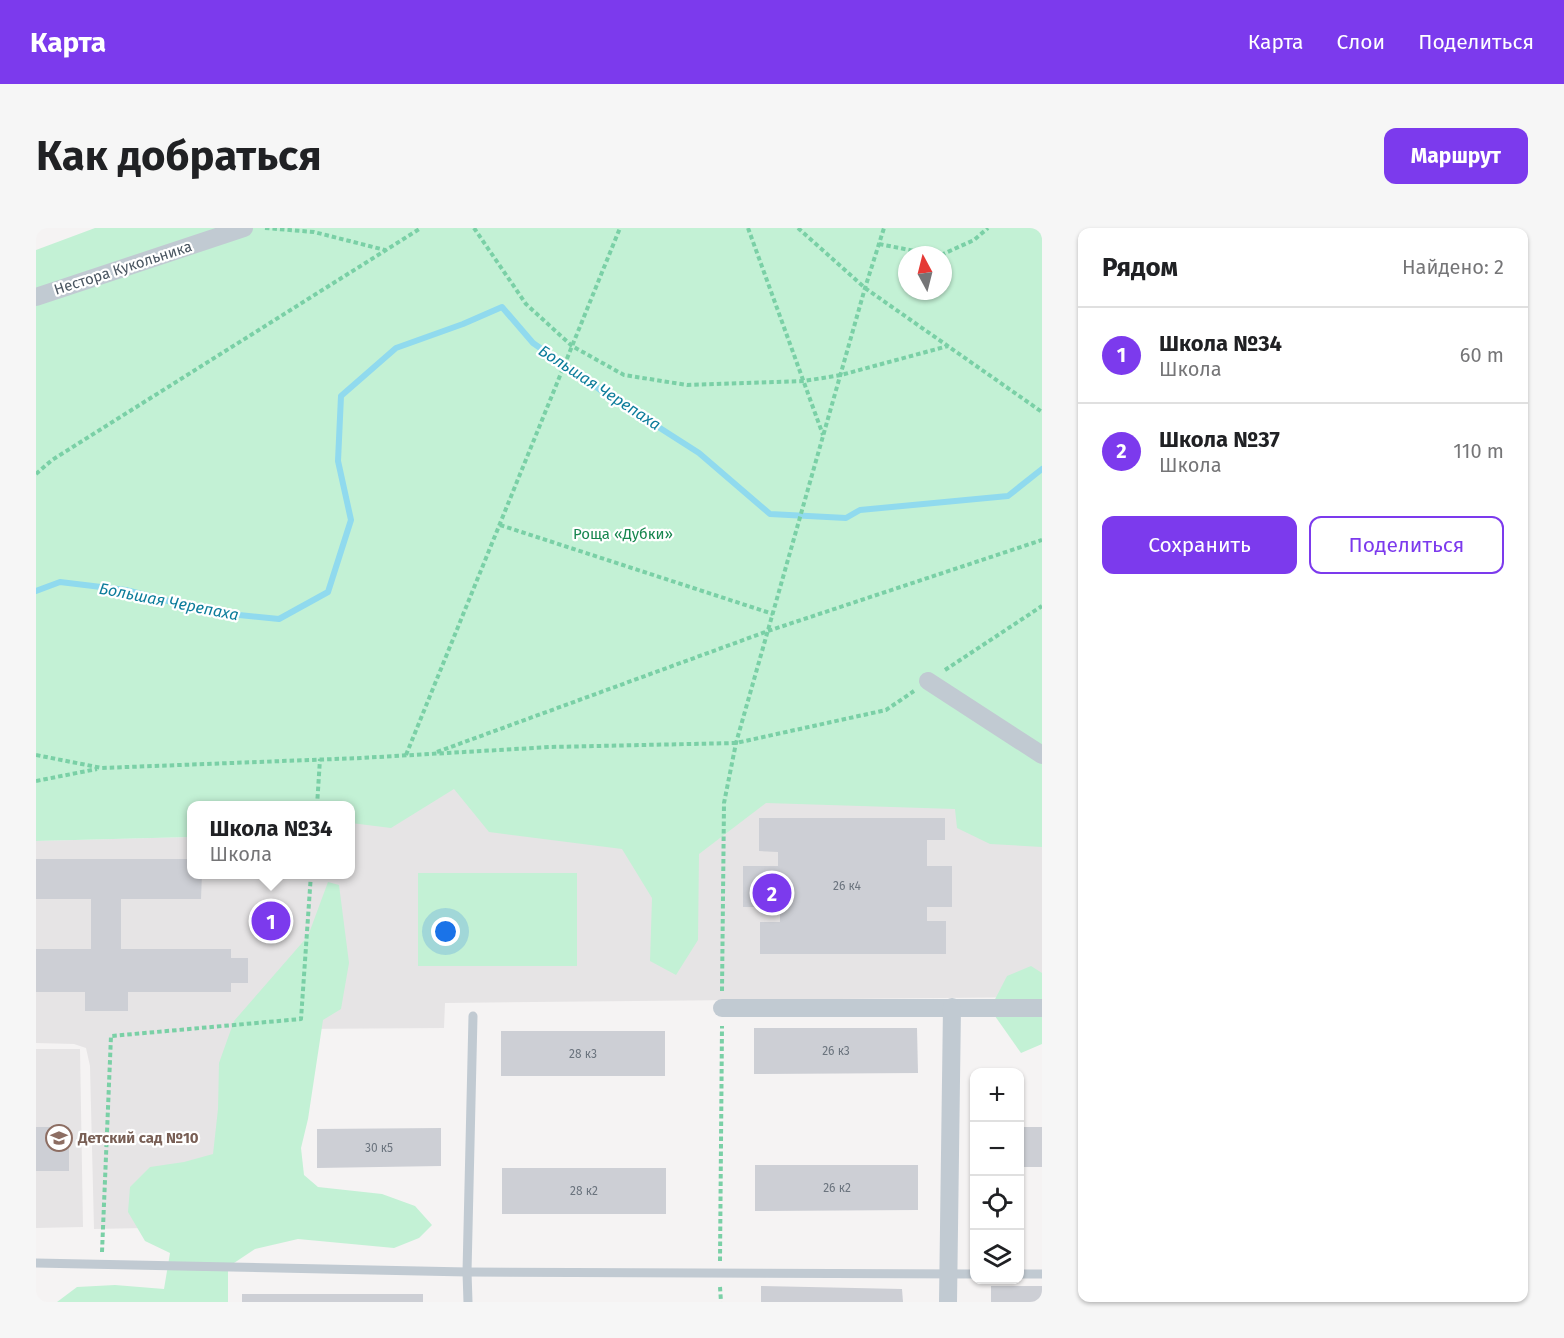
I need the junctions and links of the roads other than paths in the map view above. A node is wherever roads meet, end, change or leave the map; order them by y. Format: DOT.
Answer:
graph roads {
  1 [pos="244,228"];
  2 [pos="36,297"];
  3 [pos="928,681"];
  4 [pos="1042,755"];
  5 [pos="952,1007"];
  6 [pos="722,1008"];
  7 [pos="1042,1008"];
  8 [pos="473,1016"];
  9 [pos="36,1263"];
  10 [pos="467,1272"];
  11 [pos="948,1274"];
  12 [pos="970,1274"];
  13 [pos="1024,1274"];
  14 [pos="1042,1274"];
  15 [pos="468,1302"];
  16 [pos="948,1302"];
  1 -- 2 [label="street, Нестора Кукольника"];
  3 -- 4 [label="street"];
  5 -- 6 [label="street"];
  5 -- 7 [label="street"];
  5 -- 11 [label="street"];
  8 -- 10 [label="lane"];
  9 -- 10 [label="lane"];
  10 -- 11 [label="lane"];
  10 -- 15 [label="lane"];
  11 -- 12 [label="lane"];
  11 -- 16 [label="street"];
  13 -- 14 [label="lane"];
}
